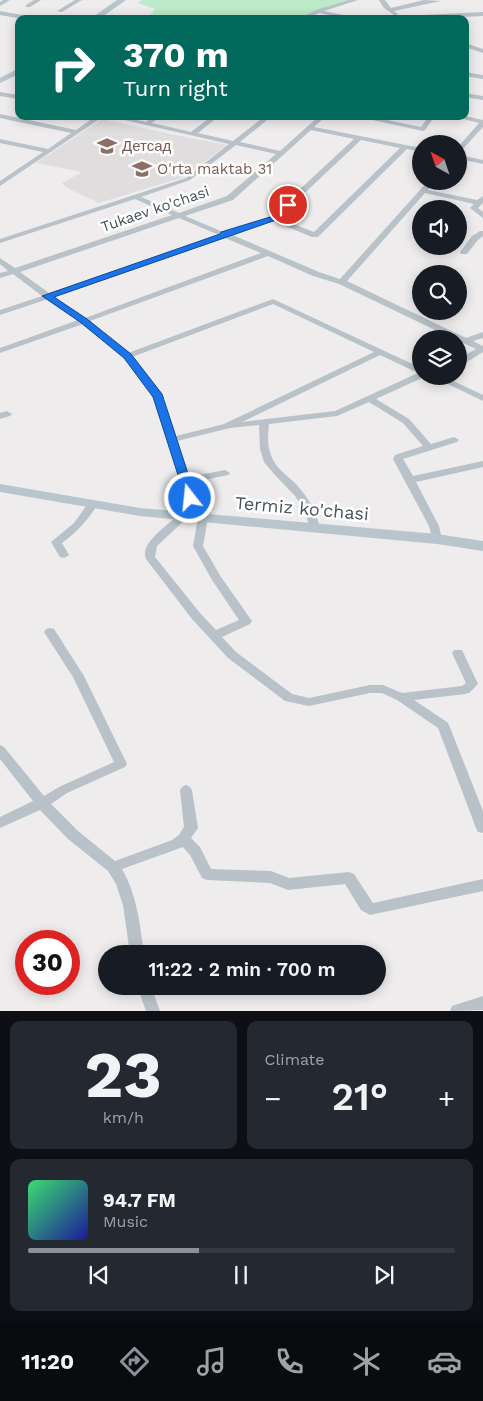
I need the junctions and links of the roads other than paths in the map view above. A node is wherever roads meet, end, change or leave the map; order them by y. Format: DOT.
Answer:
graph roads {
  1 [pos="7,0"];
  2 [pos="38,0"];
  3 [pos="80,0"];
  4 [pos="122,0"];
  5 [pos="130,0"];
  6 [pos="355,0"];
  7 [pos="382,0"];
  8 [pos="438,1"];
  9 [pos="0,4"];
  10 [pos="28,6"];
  11 [pos="390,10"];
  12 [pos="60,11"];
  13 [pos="318,11"];
  14 [pos="0,13"];
  15 [pos="483,14"];
  16 [pos="100,15"];
  17 [pos="108,15"];
  18 [pos="310,15"];
  19 [pos="338,15"];
  20 [pos="399,15"];
  21 [pos="463,15"];
  22 [pos="15,16"];
  23 [pos="469,46"];
  24 [pos="483,51"];
  25 [pos="15,66"];
  26 [pos="15,72"];
  27 [pos="0,75"];
  28 [pos="469,75"];
  29 [pos="483,77"];
  30 [pos="0,81"];
  31 [pos="0,94"];
  32 [pos="15,96"];
  33 [pos="469,96"];
  34 [pos="483,98"];
  35 [pos="0,116"];
  36 [pos="15,119"];
  37 [pos="469,119"];
  38 [pos="19,120"];
  39 [pos="95,120"];
  40 [pos="128,120"];
  41 [pos="152,120"];
  42 [pos="211,120"];
  43 [pos="264,120"];
  44 [pos="319,120"];
  45 [pos="379,120"];
  46 [pos="429,120"];
  47 [pos="483,122"];
  48 [pos="147,124"];
  49 [pos="310,128"];
  50 [pos="76,132"];
  51 [pos="192,134"];
  52 [pos="359,138"];
  53 [pos="468,140"];
  54 [pos="0,141"];
  55 [pos="236,143"];
  56 [pos="406,147"];
  57 [pos="412,148"];
  58 [pos="48,151"];
  59 [pos="282,152"];
  60 [pos="468,160"];
  61 [pos="483,162"];
  62 [pos="0,174"];
  63 [pos="11,177"];
  64 [pos="0,184"];
  65 [pos="424,191"];
  66 [pos="136,197"];
  67 [pos="481,201"];
  68 [pos="179,215"];
  69 [pos="483,216"];
  70 [pos="273,219"];
  71 [pos="483,233"];
  72 [pos="225,235"];
  73 [pos="0,241"];
  74 [pos="467,248"];
  75 [pos="266,254"];
  76 [pos="0,260"];
  77 [pos="14,272"];
  78 [pos="0,276"];
  79 [pos="342,282"];
  80 [pos="47,296"];
  81 [pos="0,313"];
  82 [pos="84,320"];
  83 [pos="442,330"];
  84 [pos="483,335"];
  85 [pos="467,340"];
  86 [pos="467,342"];
  87 [pos="482,350"];
  88 [pos="1,351"];
  89 [pos="380,352"];
  90 [pos="127,356"];
  91 [pos="467,358"];
  92 [pos="412,367"];
  93 [pos="412,379"];
  94 [pos="454,385"];
  95 [pos="483,398"];
  96 [pos="371,399"];
  97 [pos="264,423"];
  98 [pos="227,426"];
  99 [pos="172,439"];
  100 [pos="454,440"];
  101 [pos="429,447"];
  102 [pos="483,464"];
  103 [pos="225,473"];
  104 [pos="410,480"];
  105 [pos="186,481"];
  106 [pos="0,488"];
  107 [pos="94,504"];
  108 [pos="192,517"];
  109 [pos="315,528"];
  110 [pos="436,539"];
  111 [pos="483,546"];
  112 [pos="64,555"];
  113 [pos="50,632"];
  114 [pos="214,636"];
  115 [pos="458,653"];
  116 [pos="401,697"];
  117 [pos="0,750"];
  118 [pos="186,790"];
  119 [pos="42,803"];
  120 [pos="0,823"];
  121 [pos="483,828"];
  122 [pos="184,839"];
  123 [pos="113,867"];
  124 [pos="483,885"];
  125 [pos="136,945"];
  126 [pos="147,995"];
  127 [pos="483,1003"];
  128 [pos="153,1011"];
  129 [pos="457,1011"];
  1 -- 9 [label="street"];
  2 -- 10 [label="street"];
  3 -- 12 [label="street"];
  4 -- 16 [label="main road"];
  5 -- 17 [label="main road"];
  6 -- 13 [label="street"];
  7 -- 11 [label="street"];
  8 -- 11 [label="street"];
  11 -- 20 [label="street"];
  13 -- 18 [label="street"];
  13 -- 19 [label="street"];
  14 -- 22 [label="street"];
  15 -- 21 [label="street"];
  23 -- 24 [label="street"];
  25 -- 27 [label="main road"];
  26 -- 30 [label="main road"];
  28 -- 29 [label="street"];
  31 -- 32 [label="street"];
  33 -- 34 [label="street"];
  35 -- 36 [label="street"];
  37 -- 47 [label="street"];
  38 -- 50 [label="street"];
  39 -- 50 [label="street"];
  40 -- 48 [label="street"];
  41 -- 48 [label="street"];
  42 -- 51 [label="street"];
  43 -- 55 [label="street"];
  44 -- 49 [label="street, Tukaev ko'chasi"];
  45 -- 46 [label="street"];
  47 -- 53 [label="street"];
  48 -- 51 [label="street"];
  49 -- 52 [label="street"];
  49 -- 59 [label="street, Tukaev ko'chasi"];
  50 -- 58 [label="street"];
  51 -- 55 [label="street"];
  52 -- 56 [label="street"];
  52 -- 70 [label="street"];
  54 -- 58 [label="street"];
  55 -- 59 [label="street"];
  55 -- 66 [label="street"];
  56 -- 57 [label="street"];
  56 -- 70 [label="street"];
  58 -- 63 [label="street"];
  59 -- 68 [label="street, Tukaev ko'chasi"];
  60 -- 61 [label="street"];
  62 -- 63 [label="street"];
  63 -- 64 [label="street"];
  65 -- 67 [label="street"];
  65 -- 79 [label="street"];
  66 -- 68 [label="street"];
  66 -- 73 [label="street"];
  67 -- 69 [label="street"];
  68 -- 72 [label="street"];
  68 -- 77 [label="street, Tukaev ko'chasi"];
  70 -- 72 [label="street"];
  71 -- 74 [label="street"];
  72 -- 75 [label="street"];
  72 -- 80 [label="street"];
  75 -- 79 [label="street"];
  75 -- 82 [label="street"];
  76 -- 77 [label="street"];
  77 -- 78 [label="street, Tukaev ko'chasi"];
  77 -- 80 [label="street"];
  79 -- 83 [label="street"];
  80 -- 81 [label="street"];
  80 -- 82 [label="street"];
  82 -- 88 [label="street"];
  82 -- 90 [label="street"];
  84 -- 85 [label="street"];
  86 -- 87 [label="street"];
  87 -- 91 [label="street"];
  89 -- 90 [label="street"];
  89 -- 92 [label="street"];
  89 -- 98 [label="street"];
  90 -- 99 [label="street"];
  93 -- 96 [label="street"];
  94 -- 95 [label="street"];
  96 -- 97 [label="street"];
  96 -- 101 [label="street"];
  97 -- 98 [label="street"];
  97 -- 109 [label="street"];
  98 -- 99 [label="street"];
  99 -- 105 [label="street"];
  100 -- 101 [label="street"];
  101 -- 104 [label="street"];
  102 -- 104 [label="street"];
  103 -- 105 [label="street"];
  104 -- 110 [label="street"];
  105 -- 108 [label="street"];
  106 -- 107 [label="main road, Termiz ko'chasi"];
  107 -- 108 [label="main road, Termiz ko'chasi"];
  107 -- 112 [label="street"];
  108 -- 109 [label="main road, Termiz ko'chasi"];
  108 -- 114 [label="street"];
  108 -- 114 [label="street"];
  109 -- 110 [label="main road, Termiz ko'chasi"];
  110 -- 111 [label="main road, Termiz ko'chasi"];
  113 -- 119 [label="street"];
  114 -- 116 [label="street"];
  115 -- 116 [label="street"];
  116 -- 121 [label="street"];
  117 -- 119 [label="street"];
  118 -- 122 [label="street"];
  119 -- 120 [label="street"];
  119 -- 123 [label="street"];
  122 -- 123 [label="street"];
  122 -- 124 [label="street"];
  123 -- 125 [label="street"];
  126 -- 128 [label="street"];
  127 -- 129 [label="street"];
}
